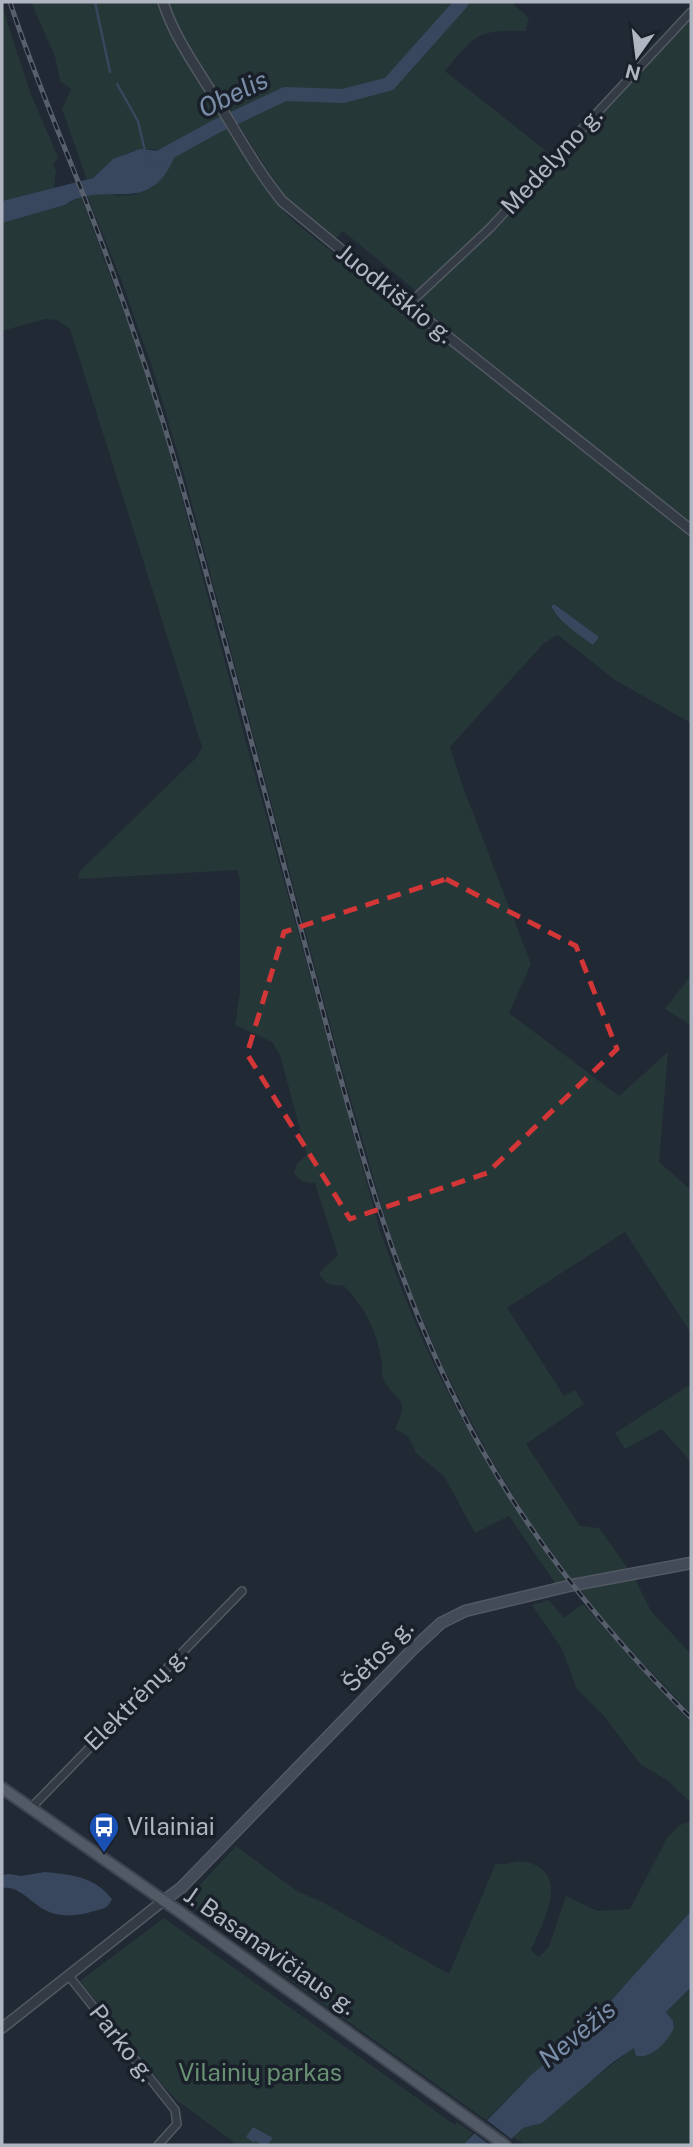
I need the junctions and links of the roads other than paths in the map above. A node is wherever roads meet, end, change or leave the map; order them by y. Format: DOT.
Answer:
graph roads {
  1 [pos="163,2"];
  2 [pos="691,12"];
  3 [pos="408,305"];
  4 [pos="691,530"];
  5 [pos="691,1563"];
  6 [pos="242,1591"];
  7 [pos="6,1791"];
  8 [pos="30,1809"];
  9 [pos="163,1901"];
  10 [pos="69,1976"];
  11 [pos="2,2028"];
  12 [pos="158,2145"];
  13 [pos="505,2145"];
  1 -- 3 [label="street, Juodkiškio g."];
  2 -- 3 [label="street, Medelyno g."];
  3 -- 4 [label="street, Juodkiškio g."];
  5 -- 9 [label="main road, Šėtos g."];
  6 -- 8 [label="street, Elektrėnų g."];
  7 -- 8 [label="main road, J. Basanavičiaus g."];
  8 -- 9 [label="main road, J. Basanavičiaus g."];
  9 -- 10 [label="street"];
  9 -- 13 [label="main road, J. Basanavičiaus g."];
  10 -- 11 [label="street"];
  10 -- 12 [label="street, Parko g."];
}
